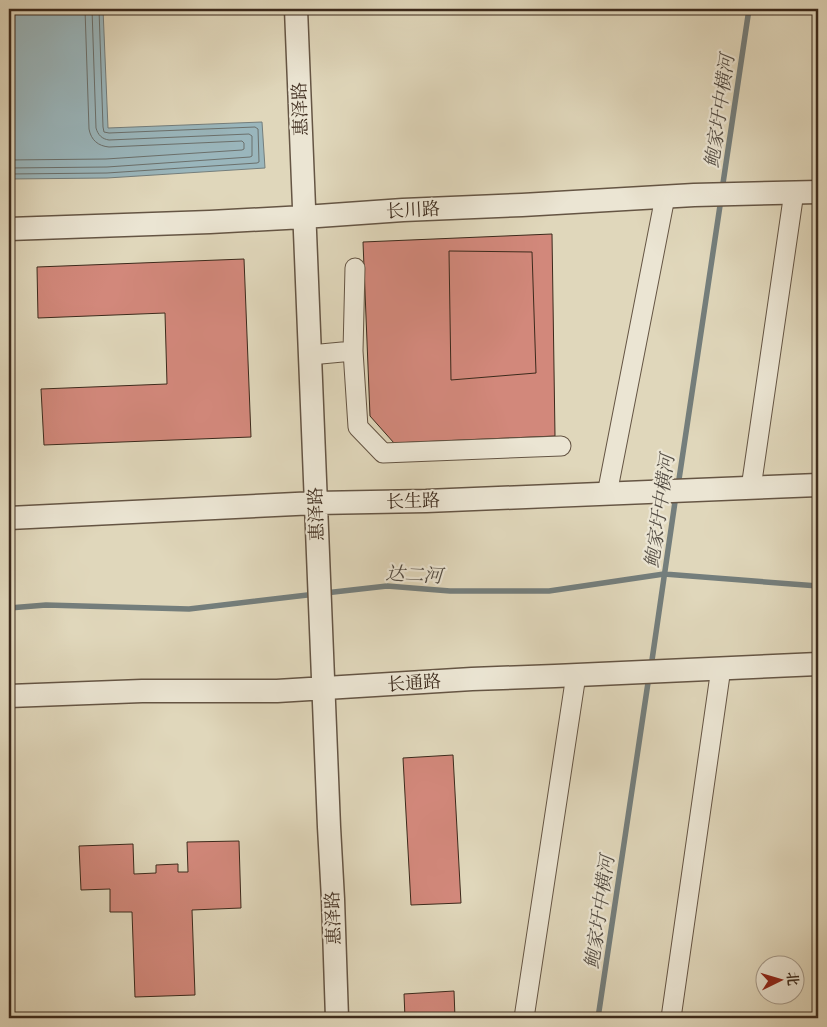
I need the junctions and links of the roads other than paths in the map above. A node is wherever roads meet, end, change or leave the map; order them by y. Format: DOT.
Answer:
graph roads {
  1 [pos="296,9"];
  2 [pos="794,192"];
  3 [pos="818,192"];
  4 [pos="665,197"];
  5 [pos="304,217"];
  6 [pos="9,229"];
  7 [pos="355,268"];
  8 [pos="353,351"];
  9 [pos="310,355"];
  10 [pos="561,446"];
  11 [pos="818,485"];
  12 [pos="751,488"];
  13 [pos="607,494"];
  14 [pos="316,503"];
  15 [pos="9,518"];
  16 [pos="818,664"];
  17 [pos="713,669"];
  18 [pos="588,675"];
  19 [pos="324,688"];
  20 [pos="9,696"];
  21 [pos="337,1018"];
  22 [pos="524,1018"];
  23 [pos="670,1018"];
  1 -- 5 [label="street, 惠泽路"];
  2 -- 3 [label="street, 长川路"];
  2 -- 4 [label="street, 长川路"];
  2 -- 12 [label="street"];
  4 -- 5 [label="street, 长川路"];
  4 -- 13 [label="street"];
  5 -- 6 [label="street, 长川路"];
  5 -- 9 [label="street, 惠泽路"];
  7 -- 8 [label="street"];
  8 -- 9 [label="street"];
  8 -- 10 [label="street"];
  9 -- 14 [label="street, 惠泽路"];
  11 -- 12 [label="street, 长生路"];
  12 -- 13 [label="street, 长生路"];
  13 -- 14 [label="street, 长生路"];
  14 -- 15 [label="street, 长生路"];
  14 -- 19 [label="street, 惠泽路"];
  16 -- 17 [label="street, 长通路"];
  17 -- 18 [label="street, 长通路"];
  17 -- 23 [label="street"];
  18 -- 19 [label="street, 长通路"];
  18 -- 22 [label="street"];
  19 -- 20 [label="street, 长通路"];
  19 -- 21 [label="street, 惠泽路"];
}
